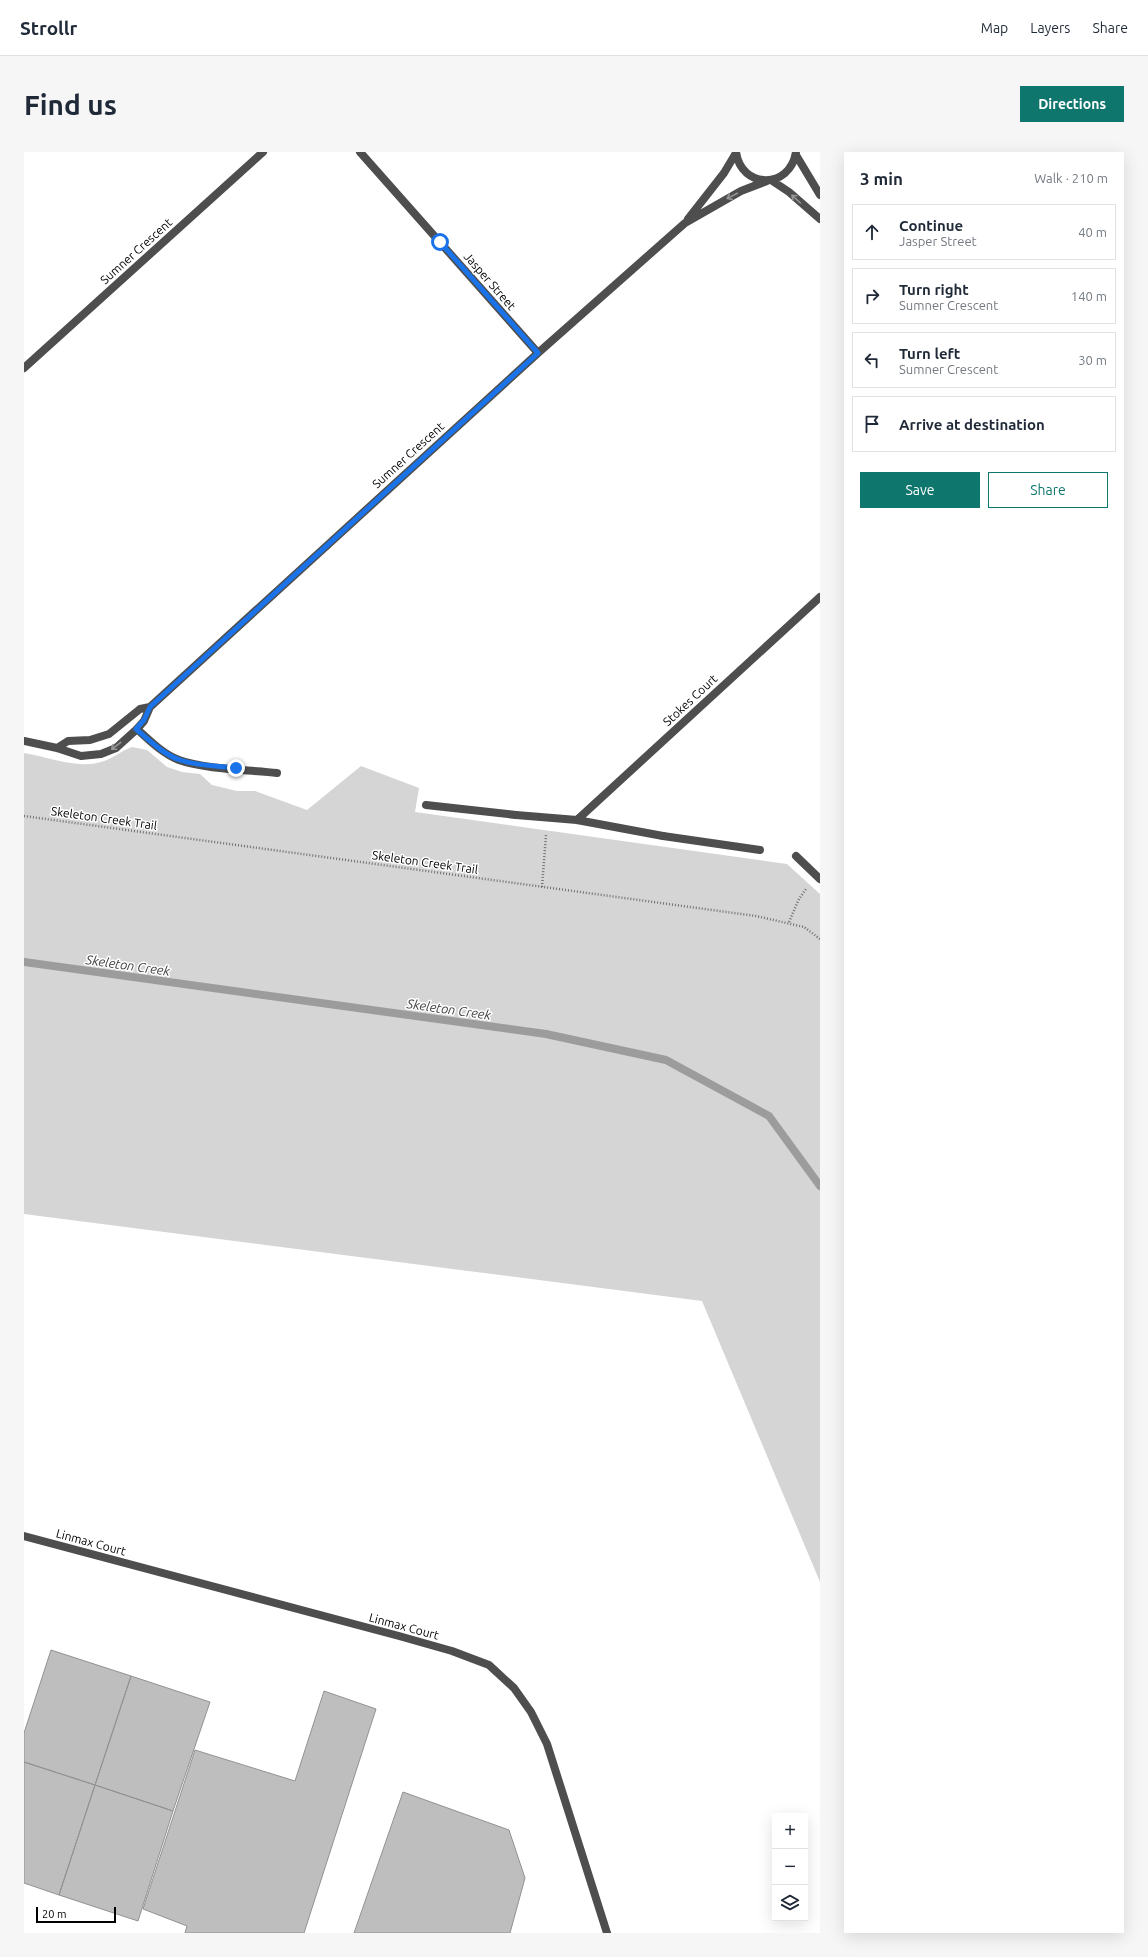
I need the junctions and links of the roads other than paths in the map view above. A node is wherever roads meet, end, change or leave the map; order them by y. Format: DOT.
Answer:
graph roads {
  1 [pos="263,152"];
  2 [pos="360,152"];
  3 [pos="736,152"];
  4 [pos="796,154"];
  5 [pos="769,180"];
  6 [pos="820,195"];
  7 [pos="820,219"];
  8 [pos="685,223"];
  9 [pos="538,353"];
  10 [pos="24,368"];
  11 [pos="820,597"];
  12 [pos="150,707"];
  13 [pos="136,729"];
  14 [pos="24,741"];
  15 [pos="58,748"];
  16 [pos="277,773"];
  17 [pos="426,805"];
  18 [pos="577,820"];
  19 [pos="760,850"];
  20 [pos="796,856"];
  21 [pos="818,877"];
  22 [pos="24,1536"];
  23 [pos="607,1933"];
  1 -- 10 [label="street, Sumner Crescent"];
  2 -- 9 [label="street, Jasper Street"];
  3 -- 5 [label="street"];
  3 -- 8 [label="street, Sumner Crescent"];
  4 -- 5 [label="street, Sumner Crescent"];
  4 -- 6 [label="street"];
  7 -- 5 [label="street, one-way"];
  5 -- 8 [label="street, Sumner Crescent, one-way"];
  8 -- 9 [label="street, Sumner Crescent"];
  9 -- 12 [label="street, Sumner Crescent"];
  11 -- 18 [label="street, Stokes Court"];
  12 -- 13 [label="street, Sumner Crescent"];
  12 -- 15 [label="street, Sumner Crescent"];
  13 -- 15 [label="street, Sumner Crescent, one-way"];
  13 -- 16 [label="street"];
  14 -- 15 [label="street, Sumner Crescent"];
  17 -- 18 [label="street"];
  18 -- 19 [label="street"];
  20 -- 21 [label="street"];
  22 -- 23 [label="street, Linmax Court"];
}
